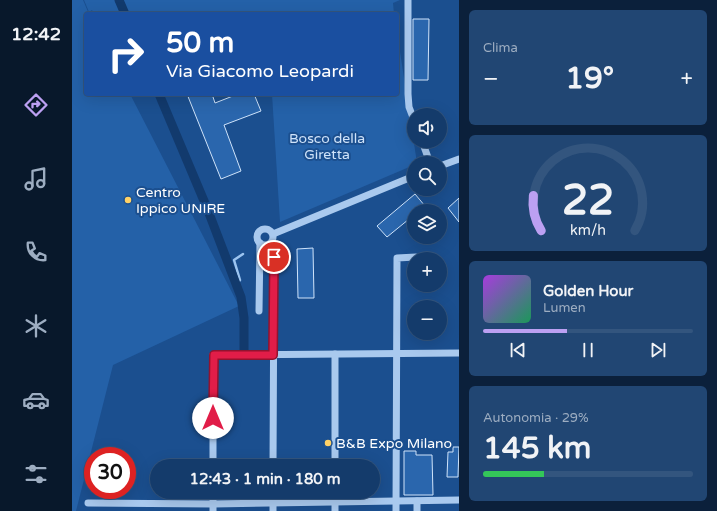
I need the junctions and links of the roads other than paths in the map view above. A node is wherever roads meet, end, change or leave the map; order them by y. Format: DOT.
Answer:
graph roads {
  1 [pos="408,0"];
  2 [pos="409,108"];
  3 [pos="459,159"];
  4 [pos="447,163"];
  5 [pos="407,179"];
  6 [pos="273,234"];
  7 [pos="260,243"];
  8 [pos="274,257"];
  9 [pos="407,257"];
  10 [pos="259,311"];
  11 [pos="397,353"];
  12 [pos="459,353"];
  13 [pos="336,354"];
  14 [pos="273,355"];
  15 [pos="213,459"];
  16 [pos="273,459"];
  17 [pos="335,459"];
  18 [pos="273,499"];
  19 [pos="459,500"];
  20 [pos="417,501"];
  21 [pos="335,502"];
  22 [pos="396,502"];
  23 [pos="88,503"];
  24 [pos="174,503"];
  25 [pos="273,503"];
  26 [pos="213,507"];
  27 [pos="174,511"];
  28 [pos="273,511"];
  29 [pos="335,511"];
  30 [pos="396,511"];
  31 [pos="417,511"];
  1 -- 2 [label="street"];
  3 -- 4 [label="street"];
  5 -- 6 [label="street"];
  6 -- 7 [label="street"];
  6 -- 7 [label="street"];
  7 -- 10 [label="street"];
  8 -- 14 [label="street"];
  9 -- 11 [label="street"];
  11 -- 12 [label="street"];
  11 -- 13 [label="street"];
  11 -- 22 [label="street"];
  13 -- 14 [label="street"];
  13 -- 17 [label="street"];
  14 -- 15 [label="street"];
  14 -- 16 [label="street"];
  18 -- 25 [label="street"];
  19 -- 20 [label="street"];
  20 -- 22 [label="street"];
  20 -- 31 [label="street"];
  21 -- 22 [label="street"];
  21 -- 25 [label="street"];
  21 -- 29 [label="street"];
  22 -- 30 [label="street"];
  23 -- 24 [label="street"];
  24 -- 26 [label="street"];
  24 -- 27 [label="street"];
  25 -- 26 [label="street"];
  25 -- 28 [label="street"];
}
